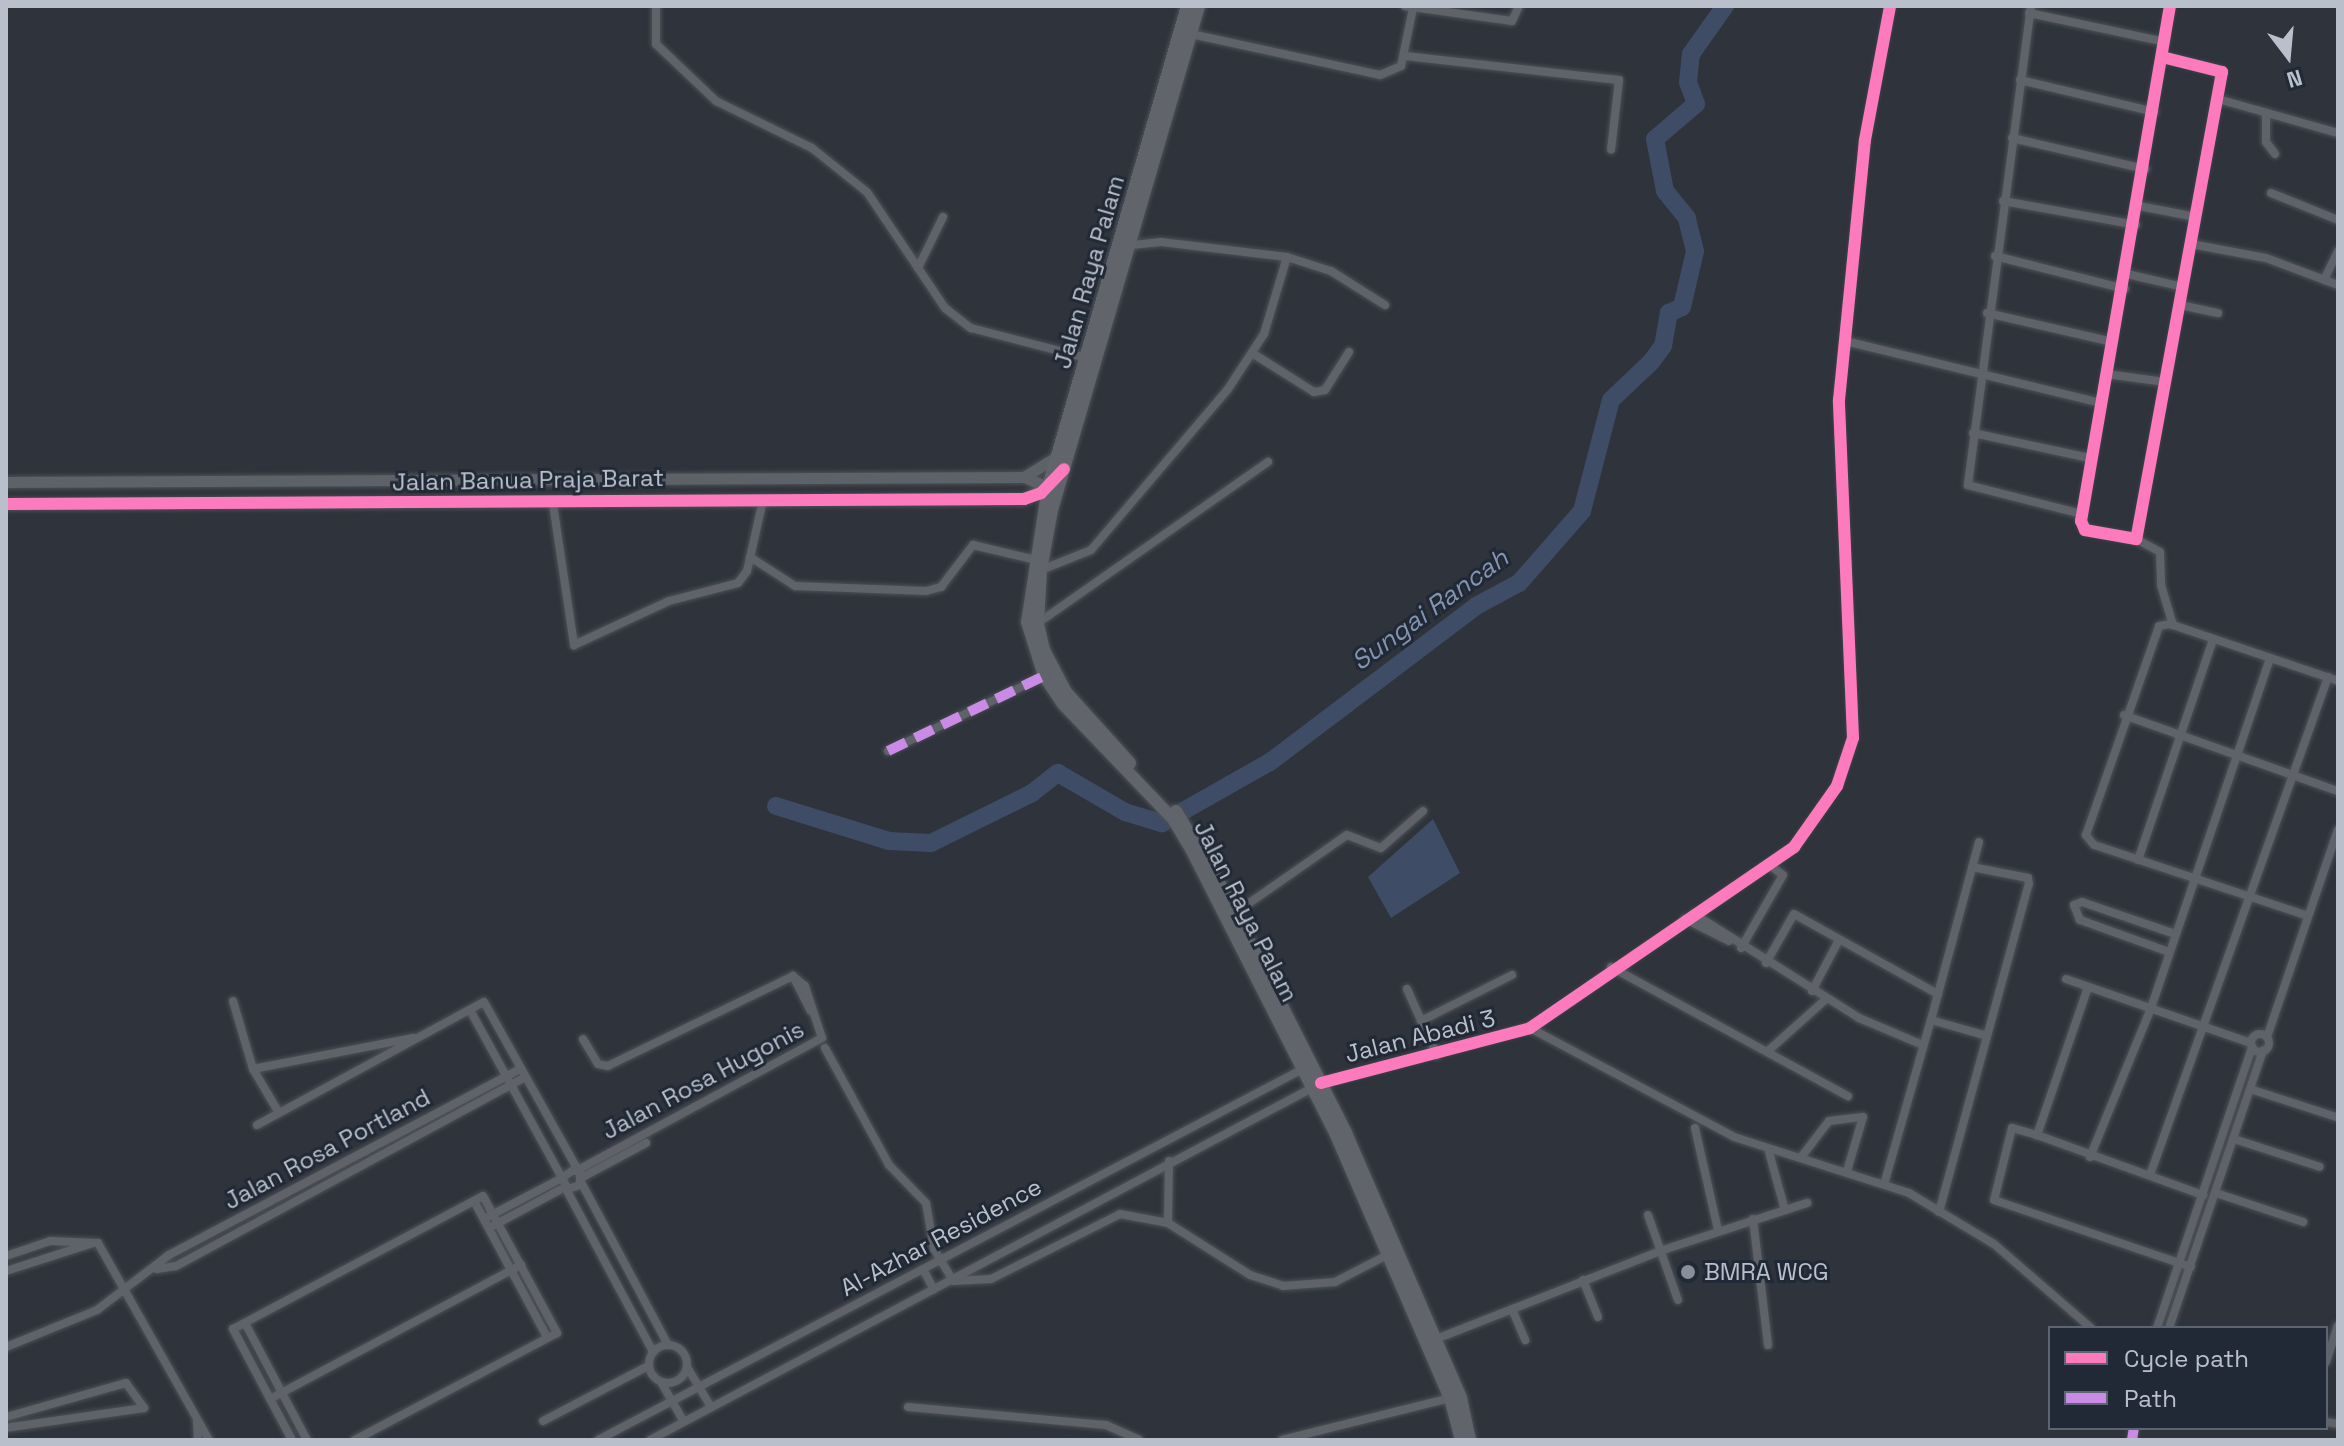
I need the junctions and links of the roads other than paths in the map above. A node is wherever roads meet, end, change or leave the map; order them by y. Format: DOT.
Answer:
graph roads {
  1 [pos="656,6"];
  2 [pos="1187,6"];
  3 [pos="1199,6"];
  4 [pos="1519,6"];
  5 [pos="1890,6"];
  6 [pos="2170,6"];
  7 [pos="1409,7"];
  8 [pos="2030,10"];
  9 [pos="1191,34"];
  10 [pos="2165,42"];
  11 [pos="1405,56"];
  12 [pos="2162,57"];
  13 [pos="2020,80"];
  14 [pos="1167,96"];
  15 [pos="2218,99"];
  16 [pos="2154,112"];
  17 [pos="2266,113"];
  18 [pos="2338,133"];
  19 [pos="2012,138"];
  20 [pos="1611,150"];
  21 [pos="2275,154"];
  22 [pos="2145,169"];
  23 [pos="2271,193"];
  24 [pos="2003,201"];
  25 [pos="2139,206"];
  26 [pos="943,217"];
  27 [pos="2196,217"];
  28 [pos="2338,220"];
  29 [pos="2136,225"];
  30 [pos="2191,244"];
  31 [pos="1131,245"];
  32 [pos="2338,251"];
  33 [pos="1995,256"];
  34 [pos="1287,257"];
  35 [pos="918,268"];
  36 [pos="2127,274"];
  37 [pos="2324,280"];
  38 [pos="2338,285"];
  39 [pos="2183,287"];
  40 [pos="2125,289"];
  41 [pos="1385,305"];
  42 [pos="2180,305"];
  43 [pos="1987,313"];
  44 [pos="2218,313"];
  45 [pos="1845,341"];
  46 [pos="2113,342"];
  47 [pos="1349,352"];
  48 [pos="1252,353"];
  49 [pos="1087,359"];
  50 [pos="1979,374"];
  51 [pos="2106,374"];
  52 [pos="2165,382"];
  53 [pos="2101,403"];
  54 [pos="1973,433"];
  55 [pos="1058,455"];
  56 [pos="2090,458"];
  57 [pos="1268,462"];
  58 [pos="1064,469"];
  59 [pos="1024,477"];
  60 [pos="6,482"];
  61 [pos="1048,487"];
  62 [pos="1024,499"];
  63 [pos="763,500"];
  64 [pos="6,504"];
  65 [pos="553,504"];
  66 [pos="1047,513"];
  67 [pos="2082,514"];
  68 [pos="2136,539"];
  69 [pos="750,557"];
  70 [pos="1032,559"];
  71 [pos="1041,570"];
  72 [pos="1038,623"];
  73 [pos="2173,625"];
  74 [pos="2213,640"];
  75 [pos="2270,658"];
  76 [pos="1044,676"];
  77 [pos="2328,677"];
  78 [pos="2338,681"];
  79 [pos="2124,715"];
  80 [pos="2181,735"];
  81 [pos="888,751"];
  82 [pos="2237,755"];
  83 [pos="2291,774"];
  84 [pos="2338,791"];
  85 [pos="1164,804"];
  86 [pos="1423,811"];
  87 [pos="1176,816"];
  88 [pos="2338,830"];
  89 [pos="1979,842"];
  90 [pos="2138,860"];
  91 [pos="1769,865"];
  92 [pos="1972,867"];
  93 [pos="2193,878"];
  94 [pos="2251,897"];
  95 [pos="2106,910"];
  96 [pos="1235,913"];
  97 [pos="1694,914"];
  98 [pos="2308,916"];
  99 [pos="1685,919"];
  100 [pos="2148,925"];
  101 [pos="2101,927"];
  102 [pos="2175,934"];
  103 [pos="1839,940"];
  104 [pos="1729,941"];
  105 [pos="2141,942"];
  106 [pos="1741,948"];
  107 [pos="2169,952"];
  108 [pos="1766,963"];
  109 [pos="1611,967"];
  110 [pos="1512,975"];
  111 [pos="2066,979"];
  112 [pos="2088,987"];
  113 [pos="1407,989"];
  114 [pos="1812,991"];
  115 [pos="1938,994"];
  116 [pos="1272,997"];
  117 [pos="1826,999"];
  118 [pos="233,1001"];
  119 [pos="2151,1008"];
  120 [pos="470,1010"];
  121 [pos="1931,1020"];
  122 [pos="1421,1021"];
  123 [pos="2203,1026"];
  124 [pos="1530,1028"];
  125 [pos="422,1036"];
  126 [pos="1987,1036"];
  127 [pos="2267,1037"];
  128 [pos="583,1039"];
  129 [pos="1923,1045"];
  130 [pos="2251,1045"];
  131 [pos="825,1048"];
  132 [pos="1768,1051"];
  133 [pos="2263,1051"];
  134 [pos="1437,1055"];
  135 [pos="253,1069"];
  136 [pos="1303,1069"];
  137 [pos="523,1073"];
  138 [pos="509,1080"];
  139 [pos="1316,1085"];
  140 [pos="2250,1089"];
  141 [pos="1848,1096"];
  142 [pos="279,1113"];
  143 [pos="2229,1115"];
  144 [pos="2336,1117"];
  145 [pos="2240,1119"];
  146 [pos="257,1125"];
  147 [pos="1695,1128"];
  148 [pos="2037,1135"];
  149 [pos="2234,1139"];
  150 [pos="646,1143"];
  151 [pos="1769,1152"];
  152 [pos="1802,1156"];
  153 [pos="2090,1157"];
  154 [pos="1169,1161"];
  155 [pos="2320,1167"];
  156 [pos="1847,1171"];
  157 [pos="578,1175"];
  158 [pos="2150,1175"];
  159 [pos="562,1178"];
  160 [pos="1885,1181"];
  161 [pos="565,1187"];
  162 [pos="2216,1193"];
  163 [pos="2203,1195"];
  164 [pos="474,1201"];
  165 [pos="1807,1203"];
  166 [pos="1785,1210"];
  167 [pos="1939,1212"];
  168 [pos="493,1214"];
  169 [pos="1648,1215"];
  170 [pos="484,1219"];
  171 [pos="1753,1219"];
  172 [pos="2303,1222"];
  173 [pos="498,1223"];
  174 [pos="1168,1223"];
  175 [pos="489,1228"];
  176 [pos="1718,1230"];
  177 [pos="96,1242"];
  178 [pos="1660,1251"];
  179 [pos="1393,1252"];
  180 [pos="6,1256"];
  181 [pos="939,1262"];
  182 [pos="2181,1262"];
  183 [pos="521,1265"];
  184 [pos="2191,1267"];
  185 [pos="511,1270"];
  186 [pos="6,1271"];
  187 [pos="924,1271"];
  188 [pos="1583,1280"];
  189 [pos="952,1281"];
  190 [pos="126,1286"];
  191 [pos="934,1290"];
  192 [pos="1678,1300"];
  193 [pos="1512,1309"];
  194 [pos="653,1316"];
  195 [pos="1598,1317"];
  196 [pos="245,1323"];
  197 [pos="638,1324"];
  198 [pos="2089,1326"];
  199 [pos="2158,1326"];
  200 [pos="2170,1326"];
  201 [pos="2338,1326"];
  202 [pos="547,1337"];
  203 [pos="1436,1339"];
  204 [pos="1525,1340"];
  205 [pos="668,1345"];
  206 [pos="1768,1345"];
  207 [pos="6,1347"];
  208 [pos="653,1352"];
  209 [pos="2328,1356"];
  210 [pos="648,1366"];
  211 [pos="687,1367"];
  212 [pos="661,1382"];
  213 [pos="698,1386"];
  214 [pos="282,1392"];
  215 [pos="1450,1398"];
  216 [pos="270,1399"];
  217 [pos="672,1401"];
  218 [pos="711,1407"];
  219 [pos="908,1407"];
  220 [pos="196,1415"];
  221 [pos="6,1417"];
  222 [pos="543,1421"];
  223 [pos="684,1422"];
  224 [pos="6,1428"];
  225 [pos="198,1440"];
  226 [pos="209,1440"];
  227 [pos="292,1440"];
  228 [pos="307,1440"];
  229 [pos="355,1440"];
  230 [pos="598,1440"];
  231 [pos="650,1440"];
  232 [pos="1139,1440"];
  233 [pos="1282,1440"];
  234 [pos="1461,1440"];
  235 [pos="1470,1440"];
  1 -- 35 [label="street"];
  2 -- 14 [label="main road, Jalan Raya Palam"];
  3 -- 9 [label="main road, Jalan Raya Palam"];
  4 -- 7 [label="street"];
  5 -- 45 [label="street"];
  6 -- 10 [label="street"];
  7 -- 11 [label="street"];
  8 -- 10 [label="street"];
  8 -- 13 [label="street"];
  9 -- 11 [label="street"];
  9 -- 14 [label="main road, Jalan Raya Palam"];
  10 -- 12 [label="street"];
  11 -- 20 [label="street"];
  12 -- 15 [label="street"];
  12 -- 16 [label="street"];
  13 -- 16 [label="street"];
  13 -- 19 [label="street"];
  14 -- 31 [label="main road, Jalan Raya Palam"];
  14 -- 49 [label="main road, Jalan Raya Palam"];
  15 -- 17 [label="street"];
  15 -- 27 [label="street"];
  16 -- 22 [label="street"];
  17 -- 18 [label="street"];
  17 -- 21 [label="street"];
  19 -- 22 [label="street"];
  19 -- 24 [label="street"];
  22 -- 25 [label="street"];
  23 -- 28 [label="street"];
  24 -- 29 [label="street"];
  24 -- 33 [label="street"];
  25 -- 27 [label="street"];
  25 -- 29 [label="street"];
  26 -- 35 [label="street"];
  27 -- 30 [label="street"];
  29 -- 36 [label="street"];
  30 -- 37 [label="street"];
  30 -- 39 [label="street"];
  31 -- 34 [label="street"];
  31 -- 58 [label="main road, Jalan Raya Palam"];
  32 -- 37 [label="street"];
  33 -- 40 [label="street"];
  33 -- 43 [label="street"];
  34 -- 41 [label="street"];
  34 -- 48 [label="street"];
  35 -- 49 [label="street"];
  36 -- 39 [label="street"];
  36 -- 40 [label="street"];
  37 -- 38 [label="street"];
  39 -- 42 [label="street"];
  40 -- 46 [label="street"];
  42 -- 44 [label="street"];
  42 -- 52 [label="street"];
  43 -- 46 [label="street"];
  43 -- 50 [label="street"];
  45 -- 50 [label="street"];
  45 -- 91 [label="street"];
  46 -- 51 [label="street"];
  47 -- 48 [label="street"];
  48 -- 71 [label="street"];
  49 -- 55 [label="main road, Jalan Raya Palam"];
  50 -- 53 [label="street"];
  50 -- 54 [label="street"];
  51 -- 52 [label="street"];
  51 -- 53 [label="street"];
  52 -- 68 [label="street"];
  53 -- 56 [label="street"];
  54 -- 56 [label="street"];
  54 -- 67 [label="street"];
  55 -- 59 [label="street"];
  55 -- 61 [label="main road, Jalan Raya Palam"];
  56 -- 67 [label="street"];
  57 -- 72 [label="street"];
  58 -- 61 [label="street"];
  58 -- 66 [label="main road, Jalan Raya Palam"];
  59 -- 60 [label="street, Jalan Banua Praja Barat"];
  59 -- 61 [label="street, Jalan Banua Praja Barat"];
  61 -- 62 [label="street, Jalan Banua Praja Barat"];
  61 -- 66 [label="main road, Jalan Raya Palam"];
  62 -- 63 [label="street, Jalan Banua Praja Barat"];
  62 -- 66 [label="street"];
  63 -- 65 [label="street, Jalan Banua Praja Barat"];
  63 -- 69 [label="street"];
  64 -- 65 [label="street, Jalan Banua Praja Barat"];
  65 -- 69 [label="street"];
  66 -- 70 [label="main road, Jalan Raya Palam"];
  66 -- 71 [label="main road, Jalan Raya Palam"];
  67 -- 68 [label="street"];
  68 -- 73 [label="street"];
  69 -- 70 [label="street"];
  70 -- 76 [label="main road, Jalan Raya Palam"];
  71 -- 72 [label="main road, Jalan Raya Palam"];
  72 -- 85 [label="main road, Jalan Raya Palam"];
  73 -- 74 [label="street"];
  73 -- 79 [label="street"];
  74 -- 75 [label="street"];
  74 -- 80 [label="street"];
  75 -- 77 [label="street"];
  75 -- 82 [label="street"];
  76 -- 81 [label="street"];
  76 -- 85 [label="main road, Jalan Raya Palam"];
  77 -- 78 [label="street"];
  77 -- 83 [label="street"];
  79 -- 80 [label="street"];
  79 -- 90 [label="street"];
  80 -- 82 [label="street"];
  80 -- 90 [label="street"];
  82 -- 83 [label="street"];
  82 -- 93 [label="street"];
  83 -- 84 [label="street"];
  83 -- 94 [label="street"];
  85 -- 87 [label="main road, Jalan Raya Palam"];
  86 -- 96 [label="street"];
  87 -- 96 [label="main road, Jalan Raya Palam"];
  87 -- 116 [label="main road, Jalan Raya Palam"];
  88 -- 98 [label="street"];
  89 -- 92 [label="street"];
  90 -- 93 [label="street"];
  91 -- 97 [label="street"];
  91 -- 106 [label="street"];
  92 -- 115 [label="street"];
  92 -- 126 [label="street"];
  93 -- 94 [label="street"];
  93 -- 102 [label="street"];
  94 -- 98 [label="street"];
  94 -- 123 [label="street"];
  95 -- 100 [label="street"];
  95 -- 101 [label="street"];
  95 -- 101 [label="street"];
  96 -- 116 [label="main road, Jalan Raya Palam"];
  97 -- 99 [label="street"];
  97 -- 104 [label="street"];
  98 -- 127 [label="street"];
  99 -- 104 [label="street"];
  99 -- 109 [label="street"];
  100 -- 102 [label="street"];
  100 -- 105 [label="street"];
  101 -- 105 [label="street"];
  102 -- 107 [label="street"];
  103 -- 108 [label="street"];
  103 -- 114 [label="street"];
  103 -- 115 [label="street"];
  104 -- 106 [label="street"];
  105 -- 107 [label="street"];
  106 -- 108 [label="street"];
  107 -- 119 [label="street"];
  108 -- 114 [label="street"];
  109 -- 124 [label="street"];
  109 -- 132 [label="street"];
  110 -- 122 [label="street"];
  111 -- 112 [label="street"];
  112 -- 119 [label="street"];
  112 -- 148 [label="street"];
  113 -- 122 [label="street"];
  114 -- 117 [label="street"];
  115 -- 121 [label="street"];
  116 -- 136 [label="main road, Jalan Raya Palam"];
  116 -- 139 [label="main road, Jalan Raya Palam"];
  117 -- 129 [label="street"];
  117 -- 132 [label="street"];
  118 -- 135 [label="street"];
  119 -- 123 [label="street"];
  119 -- 153 [label="street"];
  120 -- 125 [label="street"];
  120 -- 137 [label="street"];
  120 -- 138 [label="street"];
  121 -- 126 [label="street"];
  121 -- 129 [label="street"];
  122 -- 134 [label="street"];
  123 -- 130 [label="street"];
  123 -- 158 [label="street"];
  124 -- 134 [label="street, Jalan Abadi 3"];
  124 -- 152 [label="street"];
  125 -- 135 [label="street"];
  125 -- 142 [label="street"];
  126 -- 167 [label="street"];
  127 -- 130 [label="street"];
  127 -- 133 [label="street"];
  128 -- 157 [label="street, Jalan Rosa Hugonis"];
  129 -- 160 [label="street"];
  130 -- 133 [label="street"];
  130 -- 143 [label="street"];
  131 -- 181 [label="street"];
  132 -- 141 [label="street"];
  133 -- 140 [label="street"];
  134 -- 139 [label="street, Jalan Abadi 3"];
  135 -- 142 [label="street"];
  136 -- 139 [label="main road, Jalan Raya Palam"];
  136 -- 181 [label="street, Al-Azhar Residence"];
  137 -- 138 [label="street, Jalan Rosa Portland"];
  137 -- 157 [label="street"];
  138 -- 159 [label="street"];
  138 -- 190 [label="street, Jalan Rosa Portland"];
  139 -- 154 [label="street, Al-Azhar Residence"];
  139 -- 179 [label="main road, Jalan Raya Palam"];
  140 -- 144 [label="street"];
  140 -- 145 [label="street"];
  142 -- 146 [label="street"];
  143 -- 145 [label="street"];
  143 -- 163 [label="street"];
  145 -- 149 [label="street"];
  147 -- 176 [label="street"];
  148 -- 153 [label="street"];
  148 -- 182 [label="street"];
  149 -- 155 [label="street"];
  149 -- 162 [label="street"];
  150 -- 157 [label="street, Jalan Rosa Hugonis"];
  151 -- 166 [label="street"];
  152 -- 156 [label="street"];
  152 -- 156 [label="street"];
  153 -- 158 [label="street"];
  154 -- 174 [label="street"];
  154 -- 189 [label="street, Al-Azhar Residence"];
  156 -- 160 [label="street"];
  157 -- 159 [label="street"];
  157 -- 161 [label="street"];
  157 -- 194 [label="street"];
  158 -- 163 [label="street"];
  159 -- 161 [label="street"];
  159 -- 168 [label="street"];
  160 -- 167 [label="street"];
  161 -- 173 [label="street"];
  161 -- 197 [label="street"];
  162 -- 172 [label="street"];
  162 -- 184 [label="street"];
  163 -- 182 [label="street"];
  164 -- 168 [label="street"];
  164 -- 170 [label="street"];
  164 -- 196 [label="street"];
  165 -- 166 [label="street"];
  166 -- 171 [label="street"];
  167 -- 198 [label="street"];
  168 -- 170 [label="street"];
  168 -- 173 [label="street"];
  169 -- 178 [label="street"];
  170 -- 175 [label="street"];
  171 -- 176 [label="street"];
  171 -- 206 [label="street"];
  173 -- 175 [label="street"];
  173 -- 183 [label="street"];
  174 -- 179 [label="street"];
  174 -- 189 [label="street"];
  175 -- 185 [label="street"];
  176 -- 178 [label="street"];
  177 -- 180 [label="street"];
  177 -- 186 [label="street"];
  177 -- 190 [label="street"];
  178 -- 188 [label="street"];
  178 -- 192 [label="street"];
  179 -- 203 [label="main road, Jalan Raya Palam"];
  179 -- 215 [label="main road, Jalan Raya Palam"];
  181 -- 187 [label="street, Al-Azhar Residence"];
  181 -- 189 [label="street"];
  182 -- 184 [label="street"];
  182 -- 199 [label="street"];
  183 -- 185 [label="street"];
  183 -- 202 [label="street"];
  184 -- 200 [label="street"];
  185 -- 202 [label="street"];
  185 -- 214 [label="street"];
  187 -- 191 [label="street"];
  187 -- 213 [label="street, Al-Azhar Residence"];
  188 -- 193 [label="street"];
  188 -- 195 [label="street"];
  189 -- 191 [label="street, Al-Azhar Residence"];
  190 -- 207 [label="street, Jalan Rosa Portland"];
  190 -- 220 [label="street"];
  191 -- 218 [label="street, Al-Azhar Residence"];
  193 -- 203 [label="street"];
  193 -- 204 [label="street"];
  194 -- 197 [label="street"];
  194 -- 205 [label="street"];
  196 -- 214 [label="street"];
  196 -- 216 [label="street"];
  197 -- 208 [label="street"];
  201 -- 209 [label="street"];
  202 -- 229 [label="street"];
  203 -- 235 [label="main road, Jalan Raya Palam"];
  205 -- 208 [label="street"];
  205 -- 211 [label="street"];
  208 -- 210 [label="street"];
  210 -- 212 [label="street"];
  210 -- 222 [label="street"];
  211 -- 212 [label="street"];
  211 -- 213 [label="street"];
  212 -- 217 [label="street"];
  213 -- 217 [label="street, Al-Azhar Residence"];
  213 -- 218 [label="street"];
  214 -- 216 [label="street"];
  214 -- 228 [label="street"];
  215 -- 233 [label="street"];
  215 -- 234 [label="main road, Jalan Raya Palam"];
  216 -- 227 [label="street"];
  217 -- 223 [label="street"];
  217 -- 230 [label="street, Al-Azhar Residence"];
  218 -- 223 [label="street, Al-Azhar Residence"];
  219 -- 232 [label="street"];
  220 -- 225 [label="street"];
  220 -- 226 [label="street"];
  221 -- 224 [label="street"];
  223 -- 231 [label="street, Al-Azhar Residence"];
}
